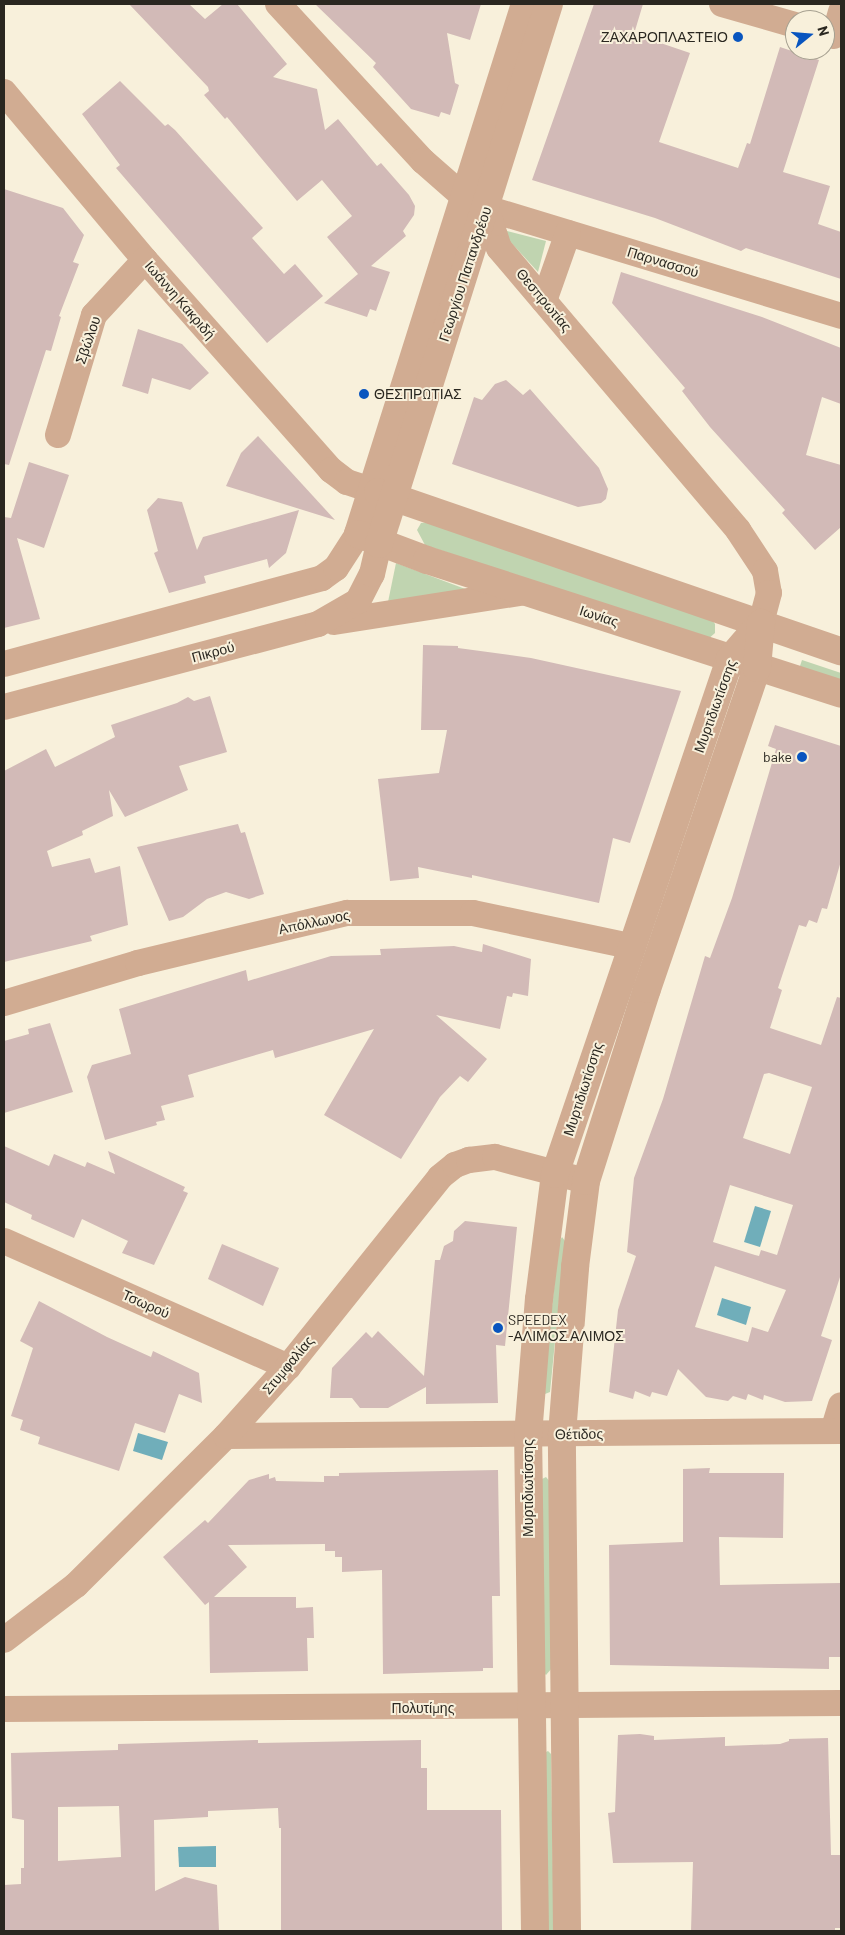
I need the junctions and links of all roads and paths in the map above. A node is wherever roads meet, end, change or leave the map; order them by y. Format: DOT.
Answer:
graph roads {
  1 [pos="278,4"];
  2 [pos="525,4"];
  3 [pos="548,4"];
  4 [pos="722,4"];
  5 [pos="841,12"];
  6 [pos="785,22"];
  7 [pos="835,30"];
  8 [pos="4,92"];
  9 [pos="475,202"];
  10 [pos="568,233"];
  11 [pos="145,260"];
  12 [pos="544,301"];
  13 [pos="841,316"];
  14 [pos="58,435"];
  15 [pos="383,493"];
  16 [pos="368,539"];
  17 [pos="524,592"];
  18 [pos="762,623"];
  19 [pos="318,624"];
  20 [pos="841,651"];
  21 [pos="730,658"];
  22 [pos="4,664"];
  23 [pos="757,668"];
  24 [pos="841,694"];
  25 [pos="4,706"];
  26 [pos="630,946"];
  27 [pos="4,1003"];
  28 [pos="555,1174"];
  29 [pos="586,1181"];
  30 [pos="4,1241"];
  31 [pos="288,1367"];
  32 [pos="841,1405"];
  33 [pos="837,1431"];
  34 [pos="528,1434"];
  35 [pos="562,1434"];
  36 [pos="226,1436"];
  37 [pos="4,1640"];
  38 [pos="841,1703"];
  39 [pos="566,1706"];
  40 [pos="532,1707"];
  41 [pos="4,1709"];
  42 [pos="535,1931"];
  43 [pos="567,1931"];
  1 -- 9 [label="street"];
  2 -- 9 [label="street, Γεωργίου Παπανδρέου"];
  3 -- 9 [label="street, Γεωργίου Παπανδρέου"];
  4 -- 6 [label="street"];
  5 -- 7 [label="street"];
  8 -- 11 [label="street, Ιωάννη Κακριδή"];
  9 -- 10 [label="street, Παρνασσού"];
  9 -- 12 [label="street, Θεσπρωτίας"];
  9 -- 15 [label="street, Γεωργίου Παπανδρέου"];
  10 -- 12 [label="street"];
  10 -- 13 [label="street, Παρνασσού"];
  11 -- 14 [label="street, Σβώλου"];
  11 -- 15 [label="street, Ιωάννη Κακριδή"];
  12 -- 18 [label="street, Θεσπρωτίας"];
  15 -- 16 [label="street, Γεωργίου Παπανδρέου"];
  15 -- 18 [label="street"];
  16 -- 17 [label="street, Ιωνίας"];
  16 -- 19 [label="street, Πικρού"];
  16 -- 22 [label="street"];
  17 -- 19 [label="street"];
  17 -- 21 [label="street, Ιωνίας"];
  18 -- 20 [label="street"];
  18 -- 21 [label="street, Μυρτιδιωτίσσης"];
  18 -- 23 [label="street, Μυρτιδιωτίσσης"];
  19 -- 25 [label="street, Πικρού"];
  21 -- 23 [label="street, Ιωνίας"];
  21 -- 26 [label="street, Μυρτιδιωτίσσης"];
  23 -- 24 [label="street, Ιωνίας"];
  23 -- 29 [label="street, Μυρτιδιωτίσσης"];
  26 -- 27 [label="street, Απόλλωνος"];
  26 -- 28 [label="street, Μυρτιδιωτίσσης"];
  28 -- 29 [label="street, Στυμφαλίας"];
  28 -- 31 [label="street, Στυμφαλίας"];
  28 -- 34 [label="street, Μυρτιδιωτίσσης"];
  29 -- 35 [label="street, Μυρτιδιωτίσσης"];
  30 -- 31 [label="street, Τσωρού"];
  31 -- 36 [label="street, Στυμφαλίας"];
  32 -- 33 [label="street"];
  33 -- 35 [label="street, Θέτιδος"];
  34 -- 35 [label="street, Θέτιδος"];
  34 -- 36 [label="street, Θέτιδος"];
  34 -- 40 [label="street, Μυρτιδιωτίσσης"];
  35 -- 39 [label="street, Μυρτιδιωτίσσης"];
  36 -- 37 [label="street, Στυμφαλίας"];
  38 -- 39 [label="street, Πολυτίμης"];
  39 -- 40 [label="street, Πολυτίμης"];
  39 -- 43 [label="street, Μυρτιδιωτίσσης"];
  40 -- 41 [label="street, Πολυτίμης"];
  40 -- 42 [label="street, Μυρτιδιωτίσσης"];
}
